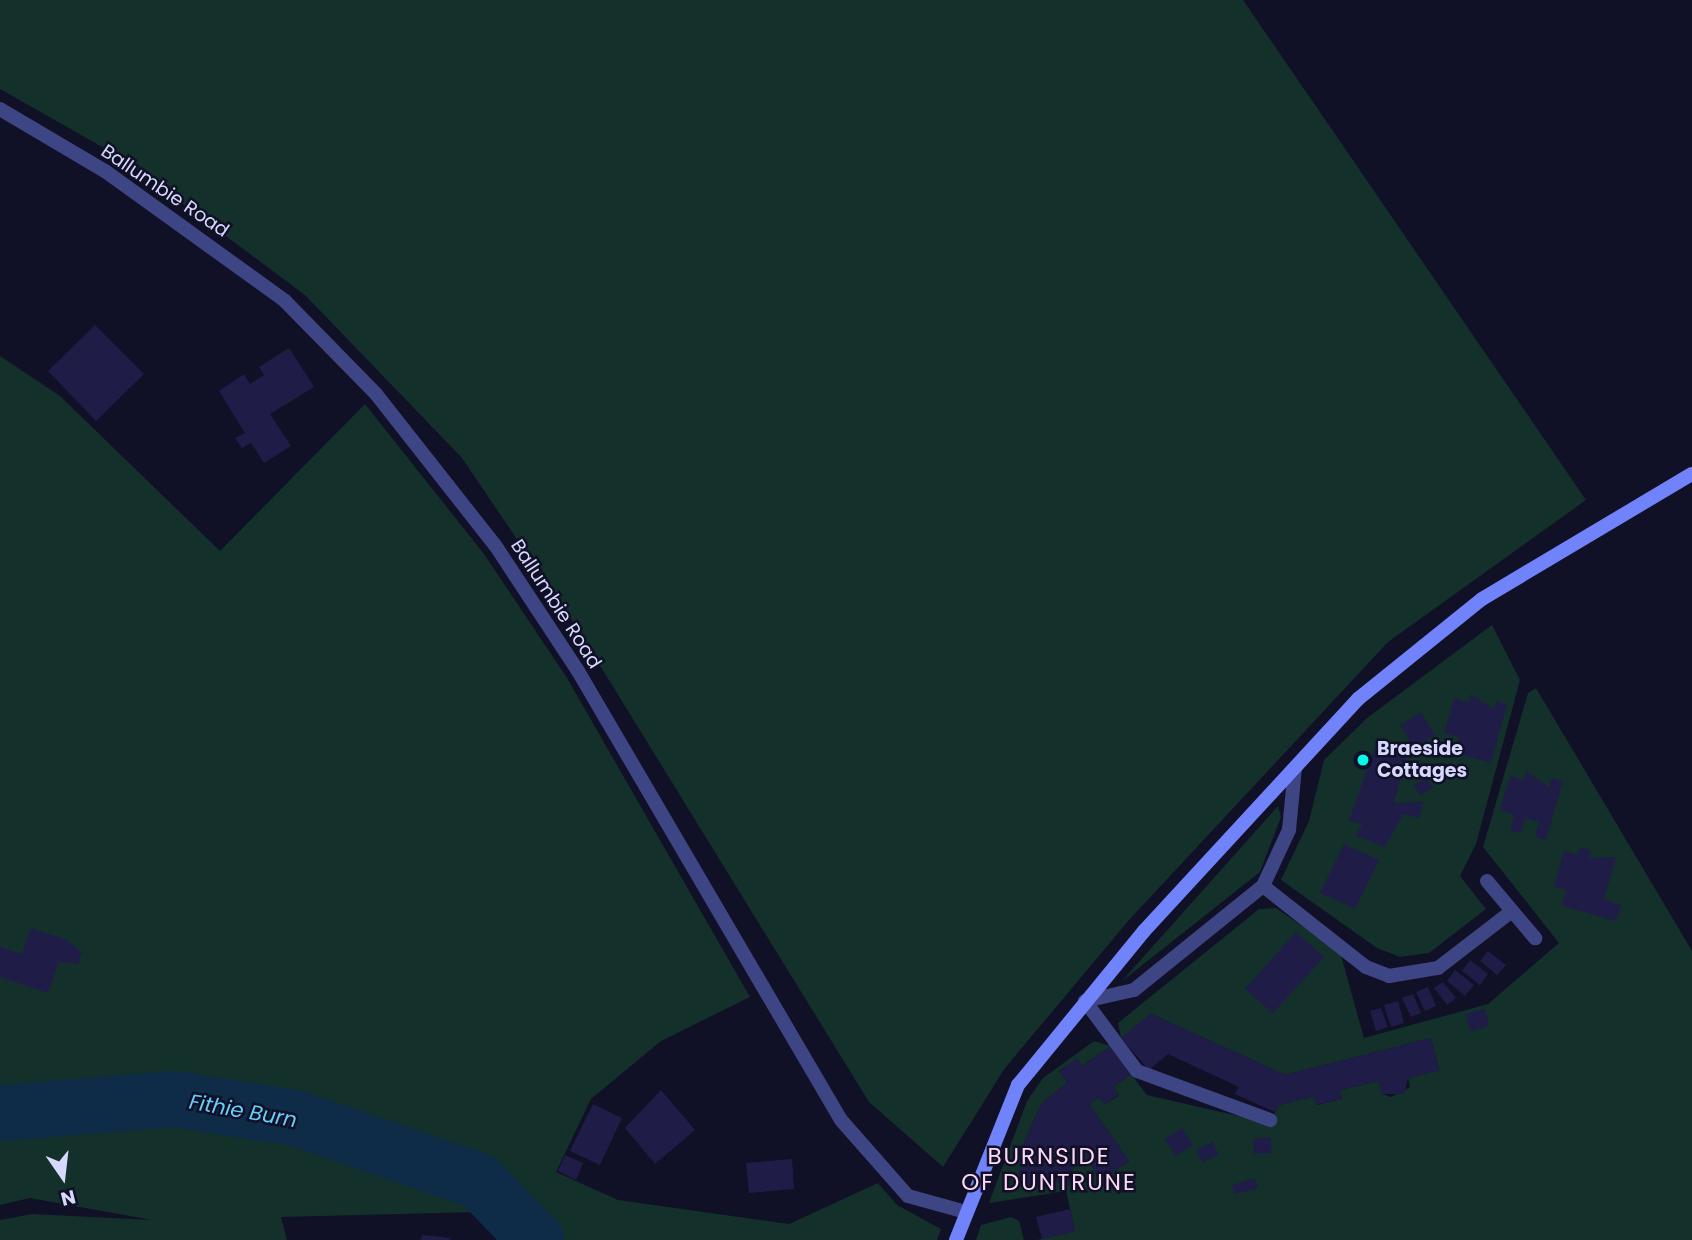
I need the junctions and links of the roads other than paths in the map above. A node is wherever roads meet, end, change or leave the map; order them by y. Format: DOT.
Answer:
graph roads {
  1 [pos="0,108"];
  2 [pos="1692,474"];
  3 [pos="1295,768"];
  4 [pos="1487,881"];
  5 [pos="1263,886"];
  6 [pos="1512,911"];
  7 [pos="1535,938"];
  8 [pos="1085,1001"];
  9 [pos="1270,1120"];
  10 [pos="966,1212"];
  11 [pos="956,1240"];
  1 -- 10 [label="street, Ballumbie Road"];
  2 -- 3 [label="street"];
  3 -- 5 [label="street"];
  3 -- 8 [label="street"];
  4 -- 6 [label="street"];
  5 -- 6 [label="street"];
  5 -- 8 [label="street"];
  6 -- 7 [label="street"];
  8 -- 9 [label="street"];
  8 -- 10 [label="street"];
  10 -- 11 [label="street"];
}
